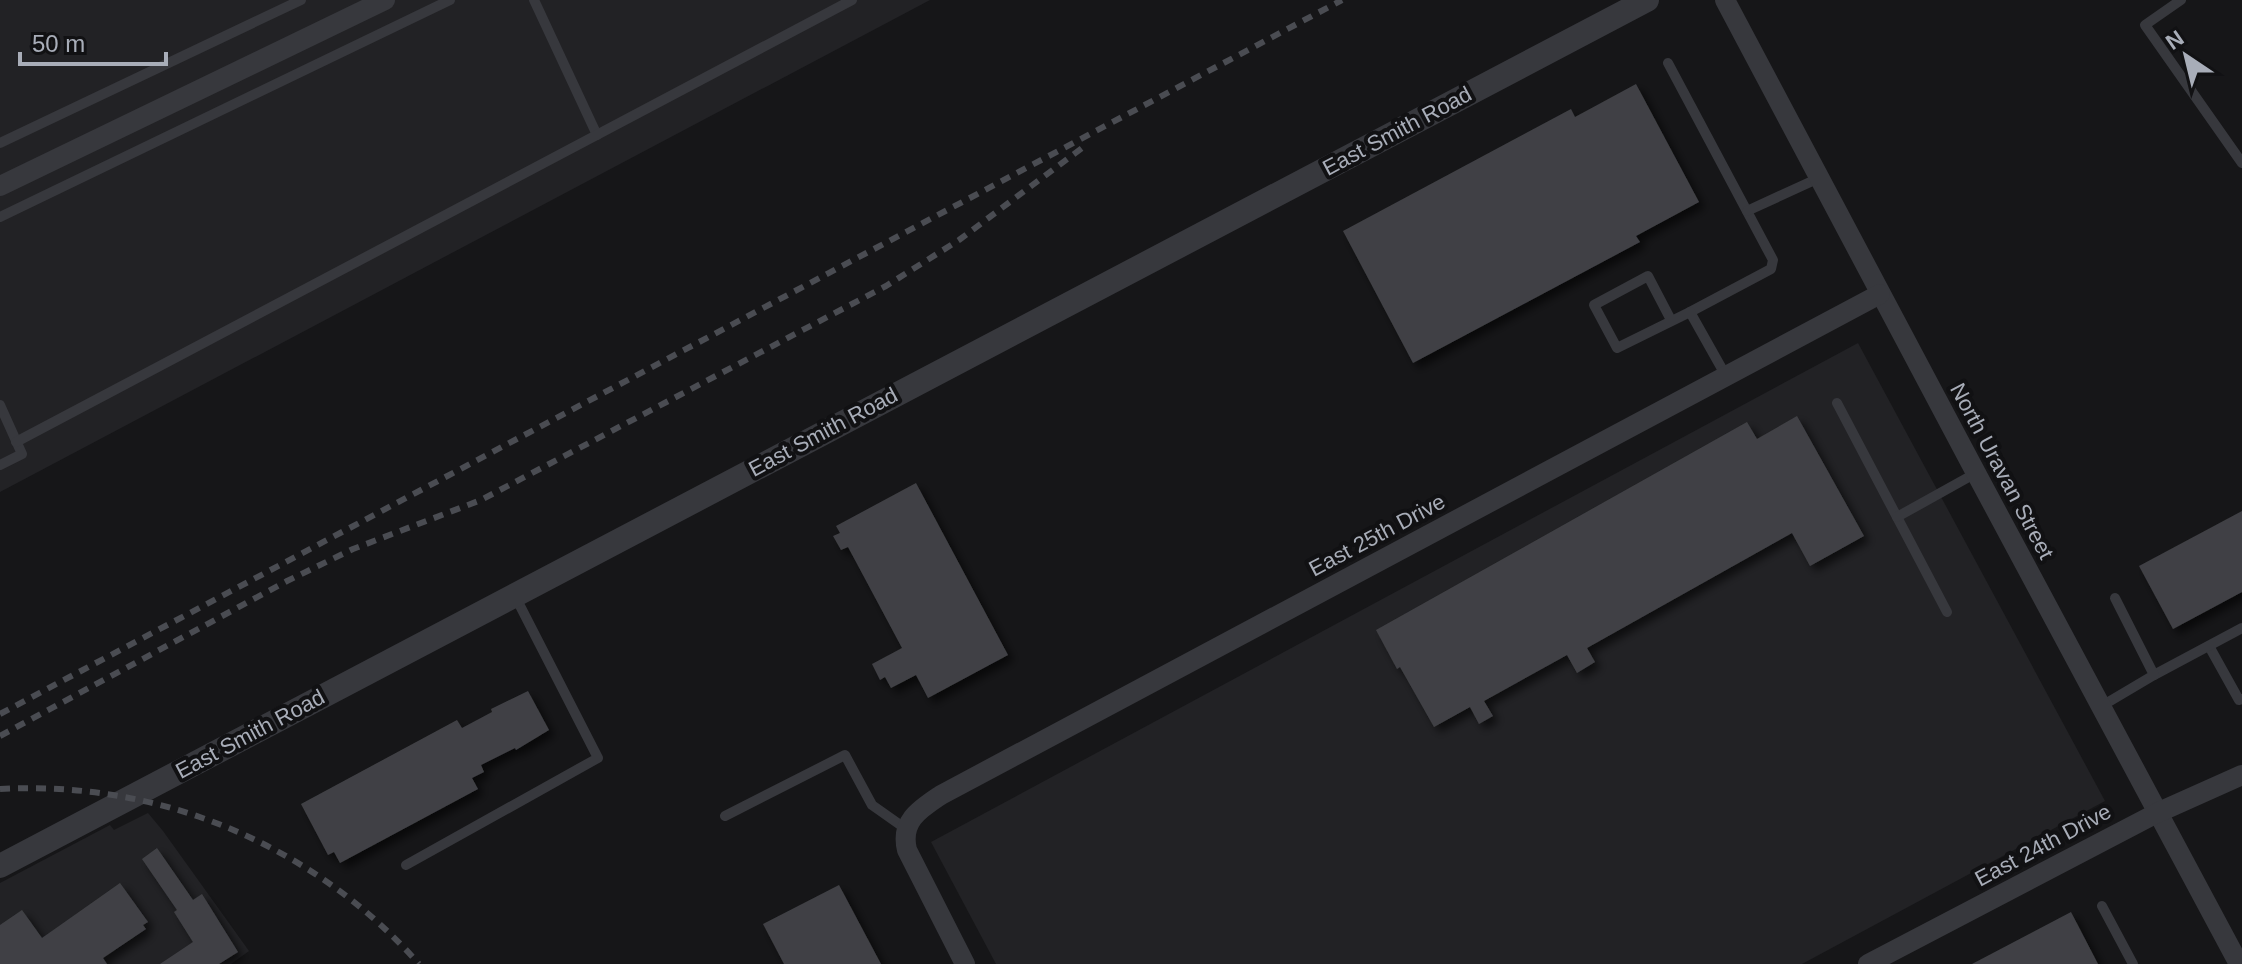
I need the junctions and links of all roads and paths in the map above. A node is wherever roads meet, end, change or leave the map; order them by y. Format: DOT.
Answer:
graph roads {
  1 [pos="301,0"];
  2 [pos="385,0"];
  3 [pos="450,0"];
  4 [pos="534,0"];
  5 [pos="852,0"];
  6 [pos="1647,0"];
  7 [pos="1725,0"];
  8 [pos="2181,0"];
  9 [pos="1668,63"];
  10 [pos="597,135"];
  11 [pos="0,143"];
  12 [pos="2242,163"];
  13 [pos="1819,178"];
  14 [pos="0,186"];
  15 [pos="1747,211"];
  16 [pos="0,217"];
  17 [pos="1880,294"];
  18 [pos="1690,312"];
  19 [pos="1671,320"];
  20 [pos="1726,376"];
  21 [pos="1837,403"];
  22 [pos="0,405"];
  23 [pos="16,442"];
  24 [pos="0,465"];
  25 [pos="1976,473"];
  26 [pos="1897,517"];
  27 [pos="514,595"];
  28 [pos="2115,598"];
  29 [pos="1947,612"];
  30 [pos="2242,628"];
  31 [pos="2209,646"];
  32 [pos="2154,675"];
  33 [pos="2242,699"];
  34 [pos="2100,707"];
  35 [pos="2241,778"];
  36 [pos="2157,813"];
  37 [pos="725,816"];
  38 [pos="906,829"];
  39 [pos="406,865"];
  40 [pos="0,866"];
  41 [pos="2102,906"];
  42 [pos="965,964"];
  43 [pos="1868,964"];
  44 [pos="2133,964"];
  45 [pos="2239,964"];
  1 -- 11 [label="lane"];
  2 -- 14 [label="street"];
  3 -- 16 [label="lane"];
  4 -- 10 [label="lane"];
  5 -- 10 [label="lane"];
  6 -- 27 [label="street, East Smith Road"];
  7 -- 13 [label="street, North Uravan Street"];
  8 -- 12 [label="lane"];
  9 -- 15 [label="lane"];
  10 -- 23 [label="lane"];
  13 -- 15 [label="lane"];
  13 -- 17 [label="street, North Uravan Street"];
  15 -- 18 [label="lane"];
  17 -- 20 [label="street, East 25th Drive"];
  17 -- 25 [label="street, North Uravan Street"];
  18 -- 19 [label="lane"];
  18 -- 20 [label="lane"];
  19 -- 19 [label="lane"];
  20 -- 38 [label="street, East 25th Drive"];
  21 -- 26 [label="lane"];
  22 -- 23 [label="lane"];
  23 -- 24 [label="lane"];
  25 -- 26 [label="lane"];
  25 -- 34 [label="street, North Uravan Street"];
  26 -- 29 [label="lane"];
  27 -- 39 [label="lane"];
  27 -- 40 [label="street, East Smith Road"];
  28 -- 32 [label="lane"];
  30 -- 31 [label="lane"];
  31 -- 32 [label="lane"];
  31 -- 33 [label="lane"];
  32 -- 34 [label="lane"];
  34 -- 36 [label="street, North Uravan Street"];
  35 -- 36 [label="street, East 24th Drive"];
  36 -- 43 [label="street, East 24th Drive"];
  36 -- 45 [label="street, North Uravan Street"];
  37 -- 38 [label="lane"];
  38 -- 42 [label="street"];
  41 -- 44 [label="lane"];
}
